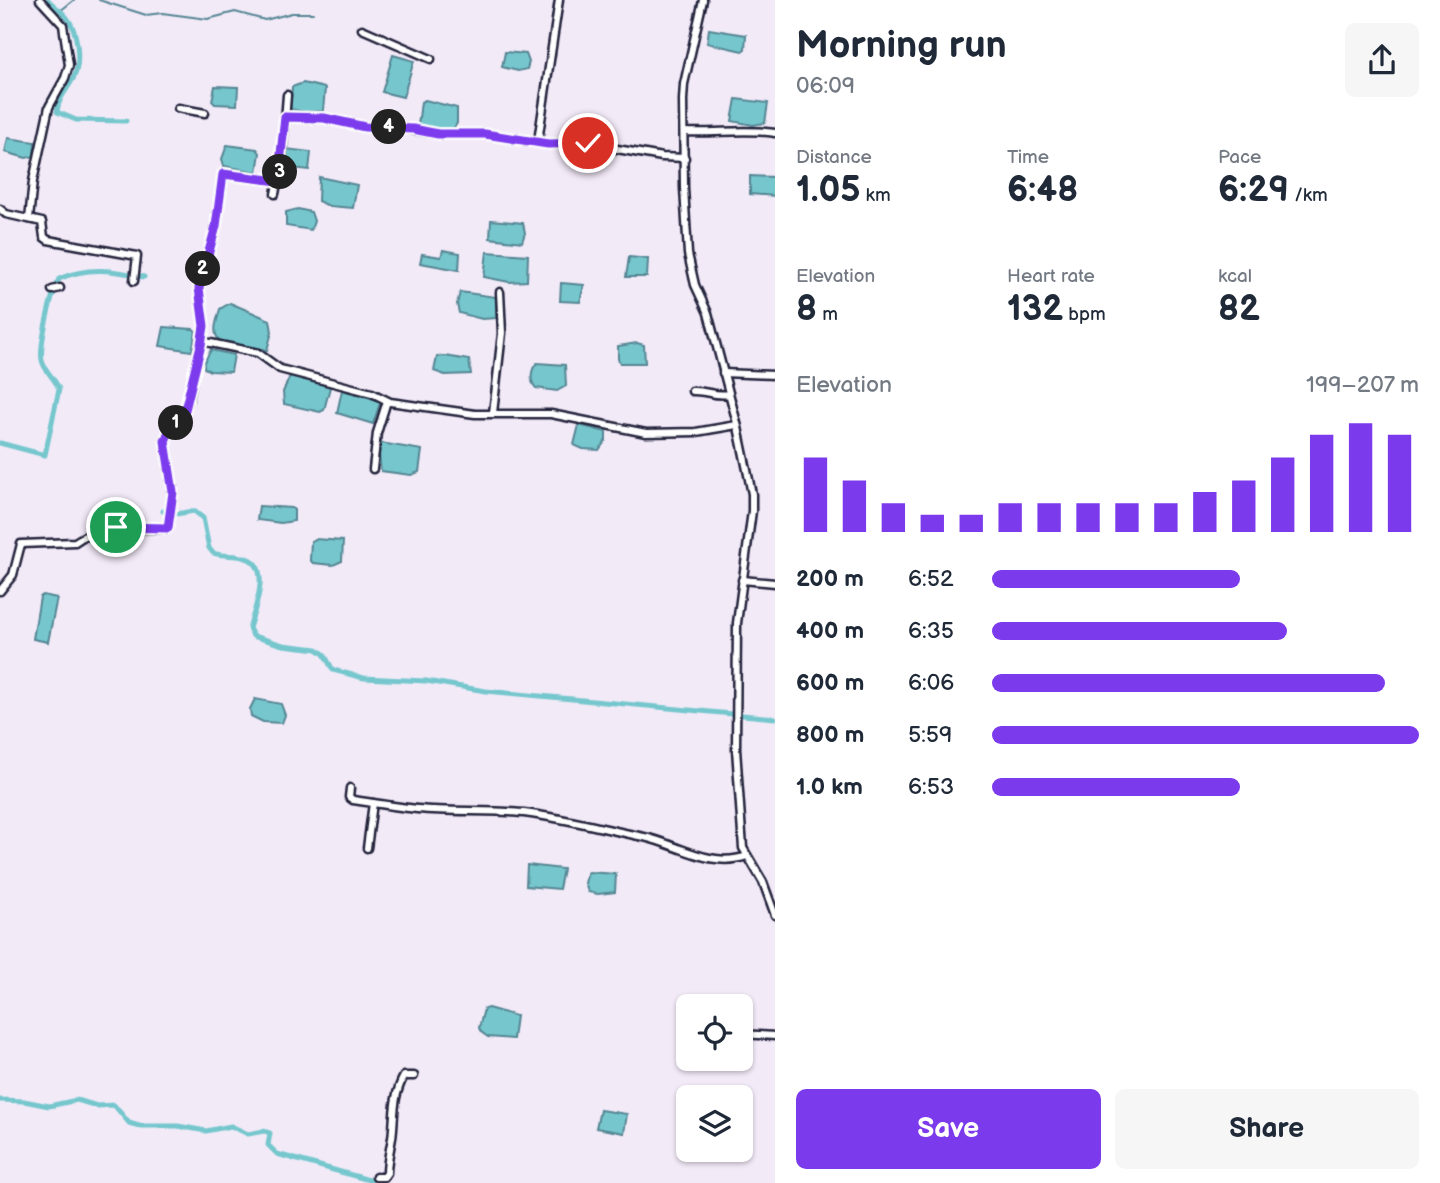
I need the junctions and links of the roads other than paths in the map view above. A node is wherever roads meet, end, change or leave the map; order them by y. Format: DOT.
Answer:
graph roads {
  1 [pos="40,0"];
  2 [pos="559,0"];
  3 [pos="703,0"];
  4 [pos="362,29"];
  5 [pos="431,59"];
  6 [pos="287,95"];
  7 [pos="178,108"];
  8 [pos="205,113"];
  9 [pos="285,117"];
  10 [pos="684,132"];
  11 [pos="775,133"];
  12 [pos="538,141"];
  13 [pos="684,158"];
  14 [pos="278,181"];
  15 [pos="275,194"];
  16 [pos="0,209"];
  17 [pos="29,219"];
  18 [pos="134,281"];
  19 [pos="60,288"];
  20 [pos="52,290"];
  21 [pos="500,292"];
  22 [pos="201,341"];
  23 [pos="723,373"];
  24 [pos="775,375"];
  25 [pos="692,391"];
  26 [pos="729,394"];
  27 [pos="387,401"];
  28 [pos="493,413"];
  29 [pos="737,425"];
  30 [pos="373,469"];
  31 [pos="742,580"];
  32 [pos="775,583"];
  33 [pos="0,591"];
  34 [pos="350,788"];
  35 [pos="373,803"];
  36 [pos="367,848"];
  37 [pos="747,856"];
  38 [pos="775,915"];
  39 [pos="753,1035"];
  40 [pos="775,1036"];
  41 [pos="414,1076"];
  42 [pos="376,1177"];
  1 -- 17 [label="street"];
  2 -- 12 [label="street"];
  3 -- 10 [label="street"];
  4 -- 5 [label="street"];
  6 -- 9 [label="street"];
  7 -- 8 [label="street"];
  9 -- 12 [label="street"];
  9 -- 14 [label="street"];
  10 -- 11 [label="street"];
  10 -- 13 [label="street"];
  12 -- 13 [label="street"];
  13 -- 23 [label="street"];
  14 -- 15 [label="street"];
  14 -- 22 [label="street"];
  16 -- 17 [label="street"];
  17 -- 18 [label="street"];
  19 -- 20 [label="street"];
  21 -- 28 [label="street"];
  22 -- 27 [label="street"];
  22 -- 33 [label="street"];
  23 -- 24 [label="street"];
  23 -- 26 [label="street"];
  25 -- 26 [label="street"];
  26 -- 29 [label="street"];
  27 -- 28 [label="street"];
  27 -- 30 [label="street"];
  28 -- 29 [label="street"];
  29 -- 31 [label="street"];
  31 -- 32 [label="street"];
  31 -- 37 [label="street"];
  34 -- 35 [label="street"];
  35 -- 36 [label="street"];
  35 -- 37 [label="street"];
  37 -- 38 [label="street"];
  39 -- 40 [label="street"];
  41 -- 42 [label="street"];
}
